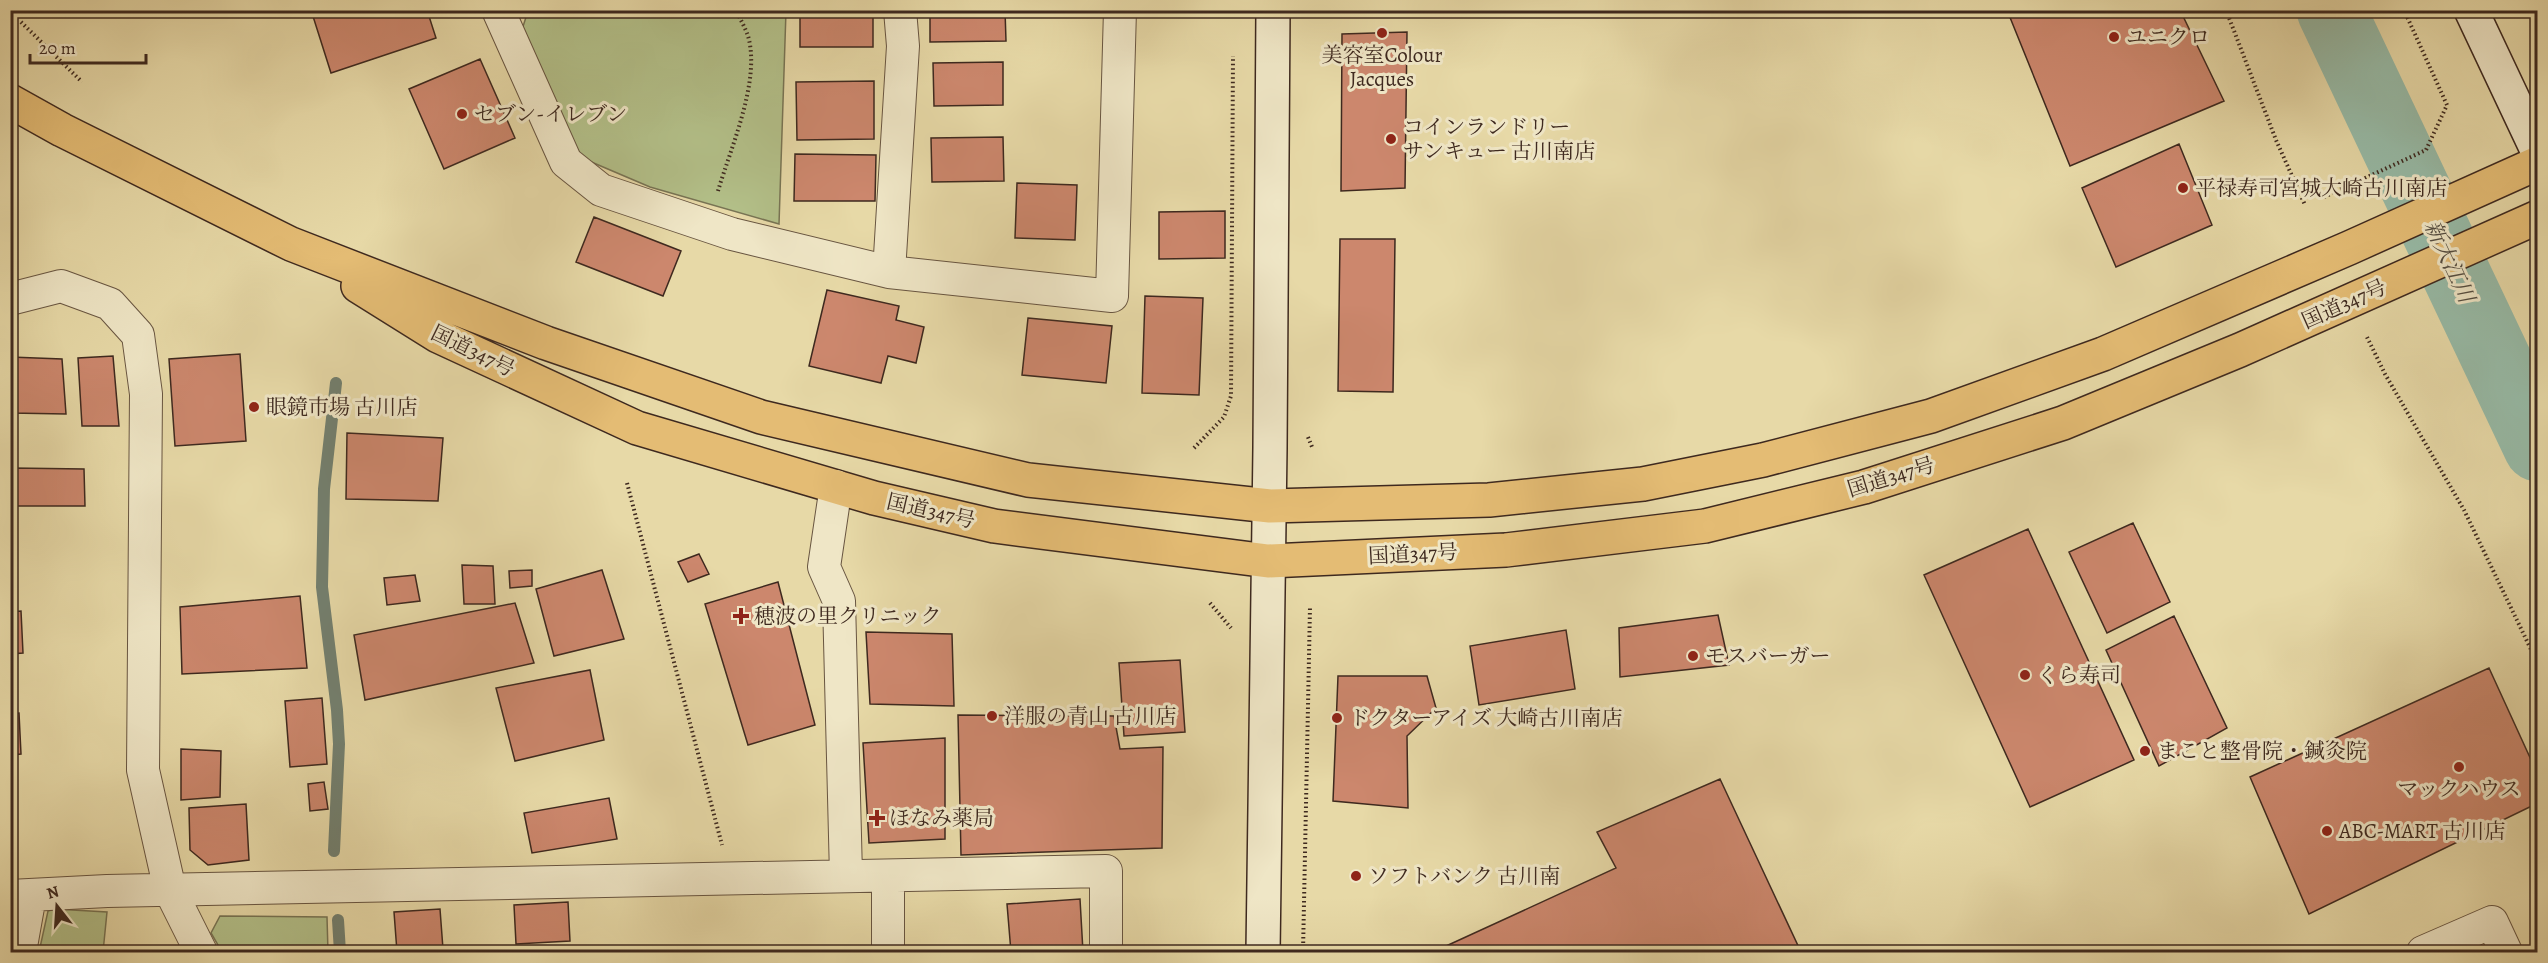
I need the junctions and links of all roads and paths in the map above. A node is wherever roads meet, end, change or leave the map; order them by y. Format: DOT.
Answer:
graph roads {
  1 [pos="736,10"];
  2 [pos="900,10"];
  3 [pos="1120,10"];
  4 [pos="1273,10"];
  5 [pos="2226,10"];
  6 [pos="2404,10"];
  7 [pos="2471,10"];
  8 [pos="499,11"];
  9 [pos="21,22"];
  10 [pos="1233,46"];
  11 [pos="82,82"];
  12 [pos="10,101"];
  13 [pos="2538,152"];
  14 [pos="2538,163"];
  15 [pos="2324,197"];
  16 [pos="2305,206"];
  17 [pos="2538,217"];
  18 [pos="708,226"];
  19 [pos="291,244"];
  20 [pos="890,272"];
  21 [pos="10,299"];
  22 [pos="2367,337"];
  23 [pos="1194,448"];
  24 [pos="627,483"];
  25 [pos="836,486"];
  26 [pos="1269,506"];
  27 [pos="1268,561"];
  28 [pos="1310,607"];
  29 [pos="2538,664"];
  30 [pos="846,875"];
  31 [pos="888,877"];
  32 [pos="731,878"];
  33 [pos="170,890"];
  34 [pos="20,896"];
  35 [pos="20,952"];
  36 [pos="201,952"];
  37 [pos="888,952"];
  38 [pos="1106,952"];
  39 [pos="1263,952"];
  40 [pos="1303,952"];
  41 [pos="2423,952"];
  42 [pos="2506,952"];
  1 -- 18 [label="path"];
  2 -- 20 [label="street"];
  3 -- 20 [label="street"];
  4 -- 26 [label="street"];
  5 -- 16 [label="path"];
  6 -- 15 [label="path"];
  7 -- 13 [label="street"];
  8 -- 18 [label="street"];
  9 -- 11 [label="path"];
  10 -- 23 [label="path"];
  12 -- 19 [label="highway, 国道347号"];
  14 -- 26 [label="highway, 国道347号"];
  17 -- 27 [label="highway, 国道347号"];
  18 -- 20 [label="street"];
  19 -- 25 [label="highway, 国道347号"];
  19 -- 26 [label="highway, 国道347号"];
  21 -- 33 [label="street"];
  22 -- 29 [label="path"];
  24 -- 32 [label="path"];
  25 -- 27 [label="highway, 国道347号"];
  25 -- 30 [label="street"];
  26 -- 27 [label="street"];
  27 -- 39 [label="street"];
  28 -- 40 [label="path"];
  30 -- 31 [label="street"];
  30 -- 32 [label="street"];
  31 -- 37 [label="street"];
  31 -- 38 [label="street"];
  32 -- 33 [label="street"];
  33 -- 34 [label="street"];
  33 -- 36 [label="street"];
  34 -- 35 [label="street"];
  41 -- 42 [label="street"];
}
